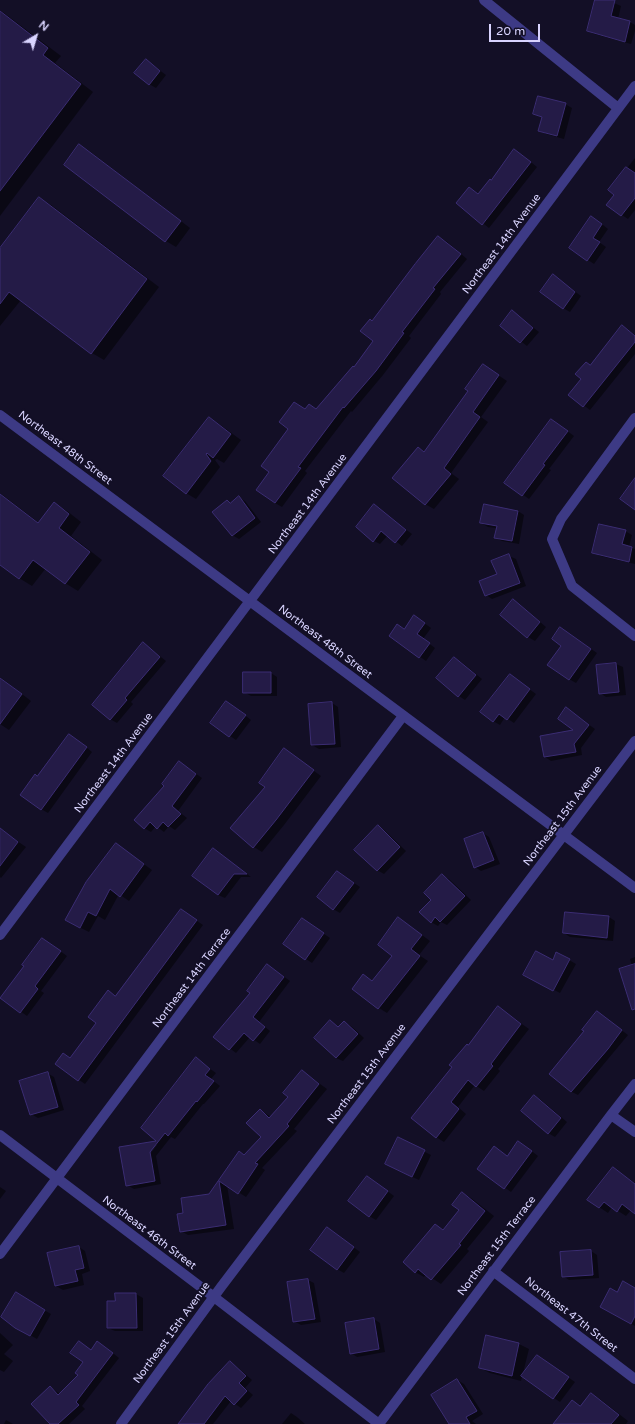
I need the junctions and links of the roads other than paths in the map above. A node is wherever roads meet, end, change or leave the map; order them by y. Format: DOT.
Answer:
graph roads {
  1 [pos="484,0"];
  2 [pos="635,86"];
  3 [pos="618,108"];
  4 [pos="0,415"];
  5 [pos="635,418"];
  6 [pos="251,602"];
  7 [pos="635,636"];
  8 [pos="403,716"];
  9 [pos="635,741"];
  10 [pos="563,834"];
  11 [pos="635,888"];
  12 [pos="0,935"];
  13 [pos="635,1084"];
  14 [pos="610,1115"];
  15 [pos="635,1132"];
  16 [pos="0,1135"];
  17 [pos="56,1178"];
  18 [pos="0,1254"];
  19 [pos="493,1271"];
  20 [pos="214,1297"];
  21 [pos="635,1379"];
  22 [pos="120,1424"];
  23 [pos="379,1424"];
  1 -- 3 [label="street"];
  2 -- 3 [label="street, Northeast 14th Avenue"];
  3 -- 6 [label="street, Northeast 14th Avenue"];
  4 -- 6 [label="street, Northeast 48th Street"];
  5 -- 7 [label="street"];
  6 -- 8 [label="street, Northeast 48th Street"];
  6 -- 12 [label="street, Northeast 14th Avenue"];
  8 -- 10 [label="street, Northeast 48th Street"];
  8 -- 17 [label="street, Northeast 14th Terrace"];
  9 -- 10 [label="street, Northeast 15th Avenue"];
  10 -- 11 [label="street, Northeast 48th Street"];
  10 -- 20 [label="street, Northeast 15th Avenue"];
  13 -- 14 [label="street, Northeast 15th Terrace"];
  14 -- 15 [label="street"];
  14 -- 19 [label="street, Northeast 15th Terrace"];
  16 -- 17 [label="street, Northeast 46th Street"];
  17 -- 18 [label="street, Northeast 14th Terrace"];
  17 -- 20 [label="street, Northeast 46th Street"];
  19 -- 21 [label="street, Northeast 47th Street"];
  19 -- 23 [label="street, Northeast 15th Terrace"];
  20 -- 22 [label="street, Northeast 15th Avenue"];
  20 -- 23 [label="street, Northeast 46th Street"];
}
